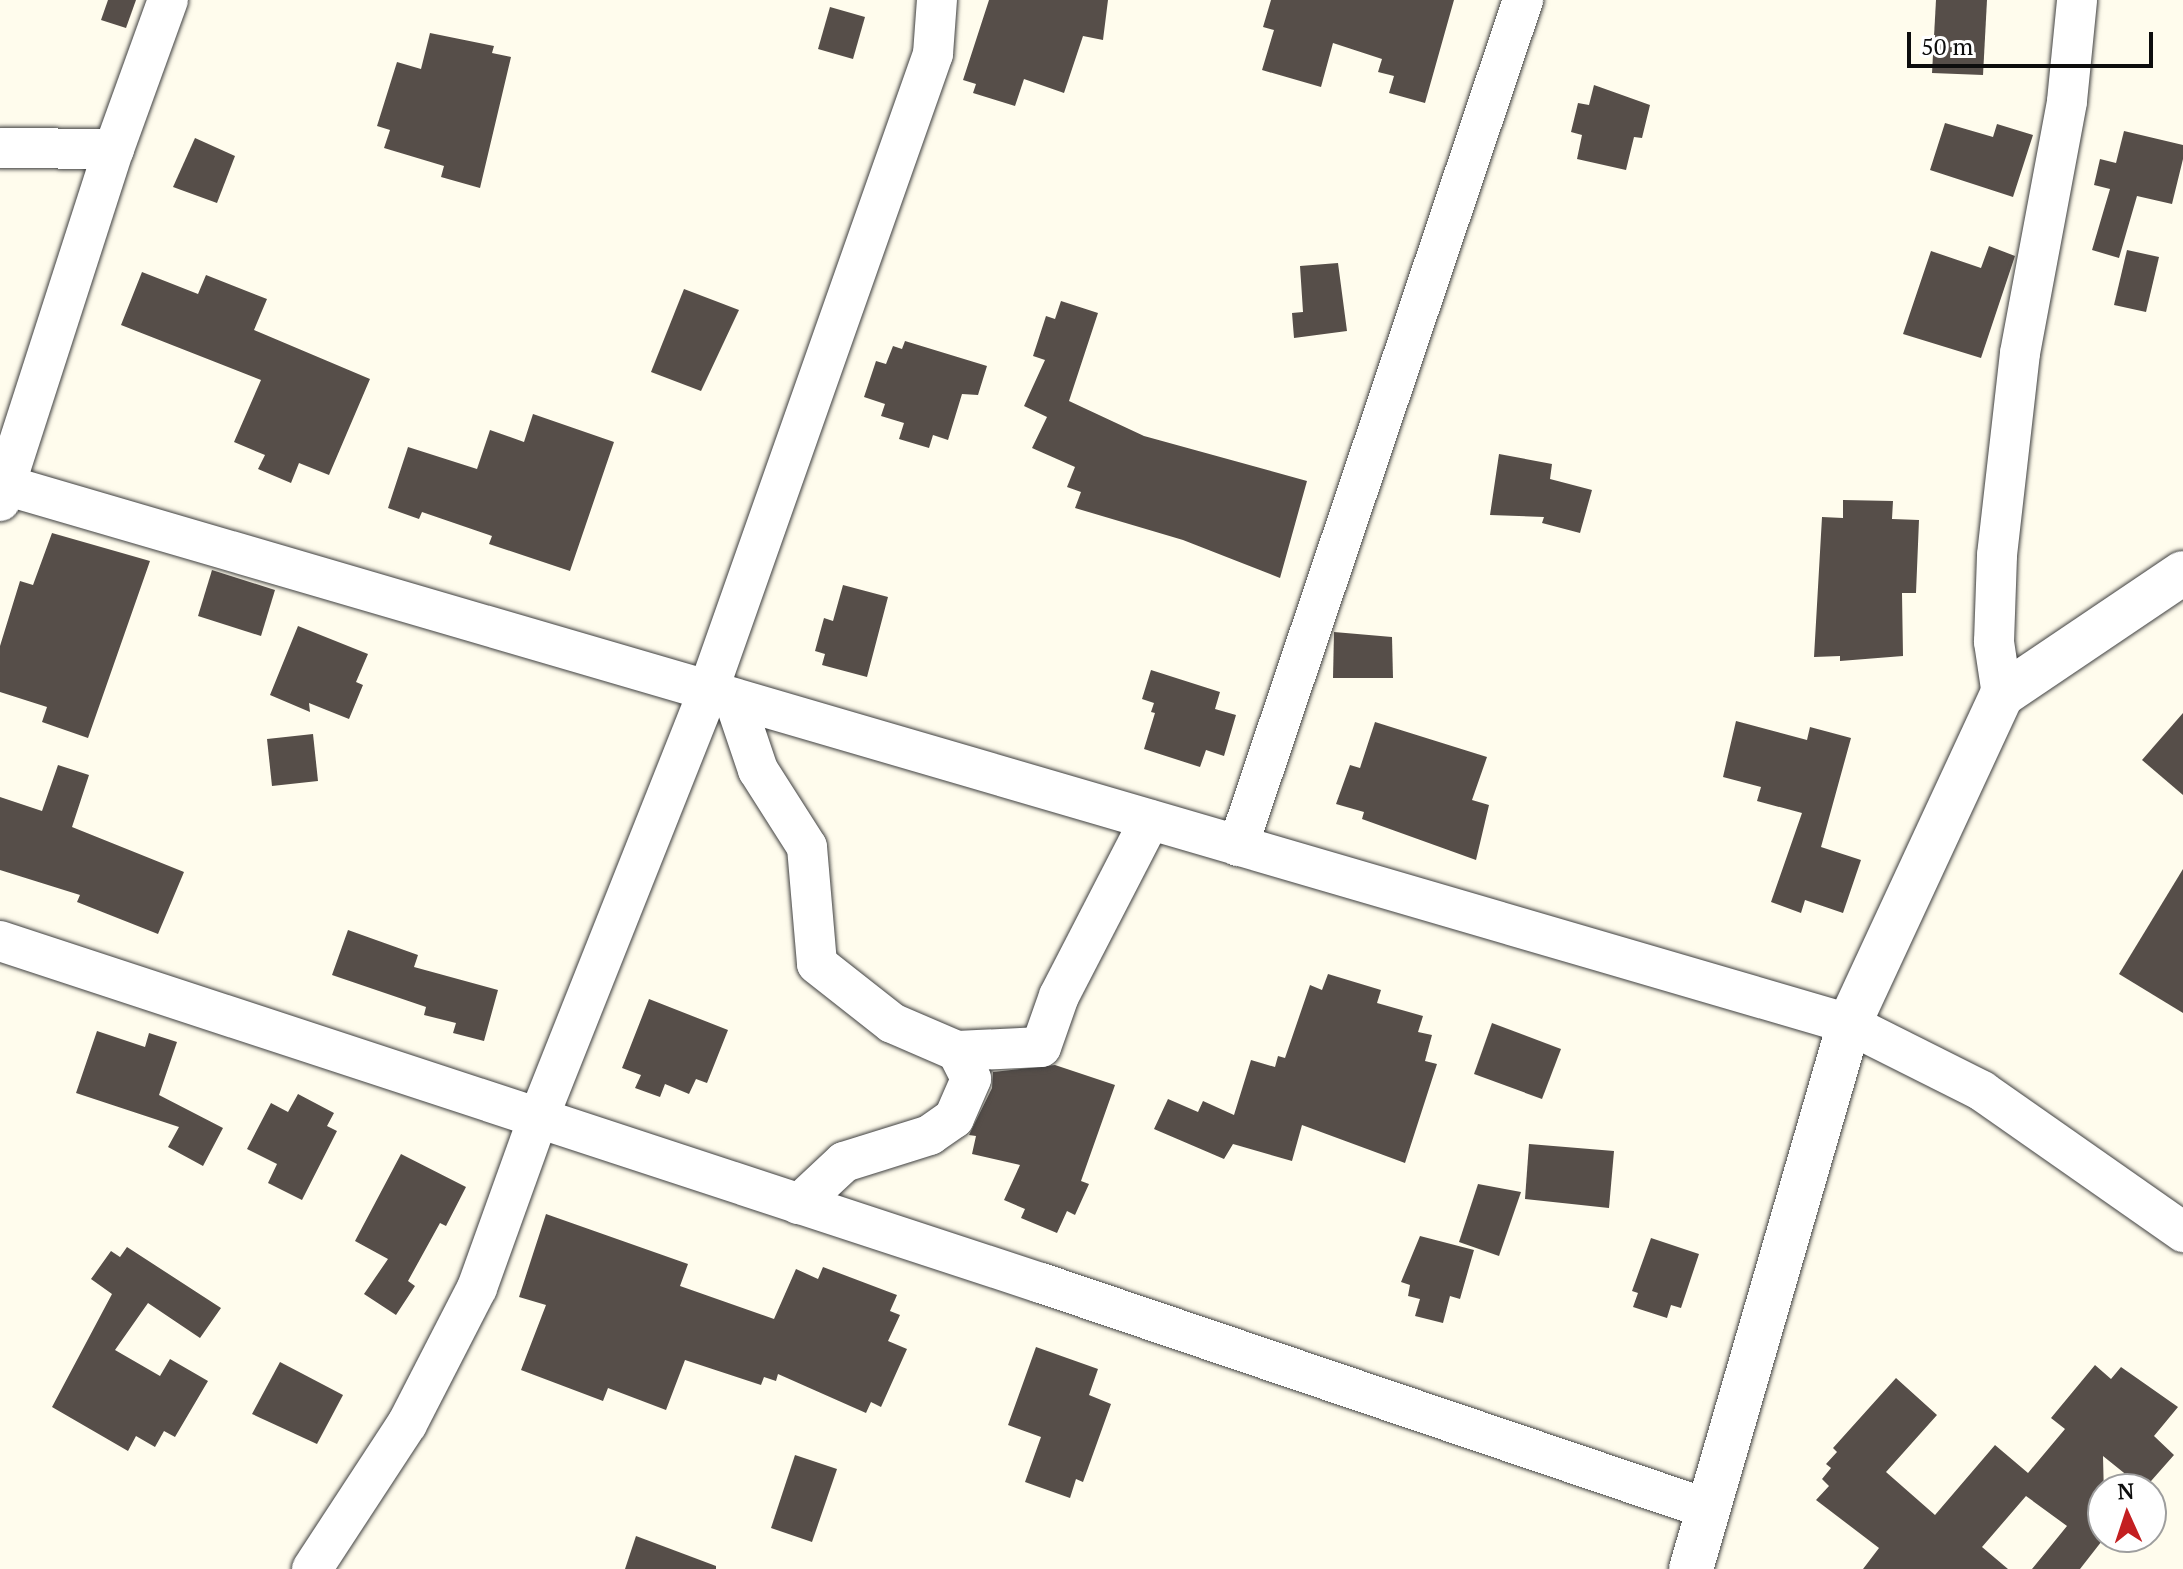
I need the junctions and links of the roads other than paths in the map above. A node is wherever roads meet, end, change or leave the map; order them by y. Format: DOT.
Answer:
graph roads {
  1 [pos="168,0"];
  2 [pos="937,0"];
  3 [pos="1523,0"];
  4 [pos="2077,0"];
  5 [pos="0,148"];
  6 [pos="114,149"];
  7 [pos="3,493"];
  8 [pos="2183,573"];
  9 [pos="721,695"];
  10 [pos="2002,695"];
  11 [pos="1150,820"];
  12 [pos="1238,846"];
  13 [pos="0,941"];
  14 [pos="1849,1024"];
  15 [pos="957,1051"];
  16 [pos="538,1119"];
  17 [pos="799,1204"];
  18 [pos="2183,1232"];
  19 [pos="1708,1509"];
  20 [pos="312,1569"];
  21 [pos="1691,1569"];
  1 -- 6 [label="street"];
  2 -- 9 [label="street"];
  3 -- 12 [label="street"];
  4 -- 10 [label="street"];
  5 -- 6 [label="street"];
  6 -- 7 [label="street"];
  7 -- 9 [label="street"];
  8 -- 10 [label="street"];
  9 -- 11 [label="street"];
  9 -- 15 [label="street"];
  9 -- 16 [label="street"];
  10 -- 14 [label="street"];
  11 -- 12 [label="street"];
  11 -- 15 [label="street"];
  12 -- 14 [label="street"];
  13 -- 16 [label="street"];
  14 -- 18 [label="street"];
  14 -- 19 [label="street"];
  15 -- 17 [label="street"];
  16 -- 17 [label="street"];
  16 -- 20 [label="street"];
  17 -- 19 [label="street"];
  19 -- 21 [label="street"];
}
